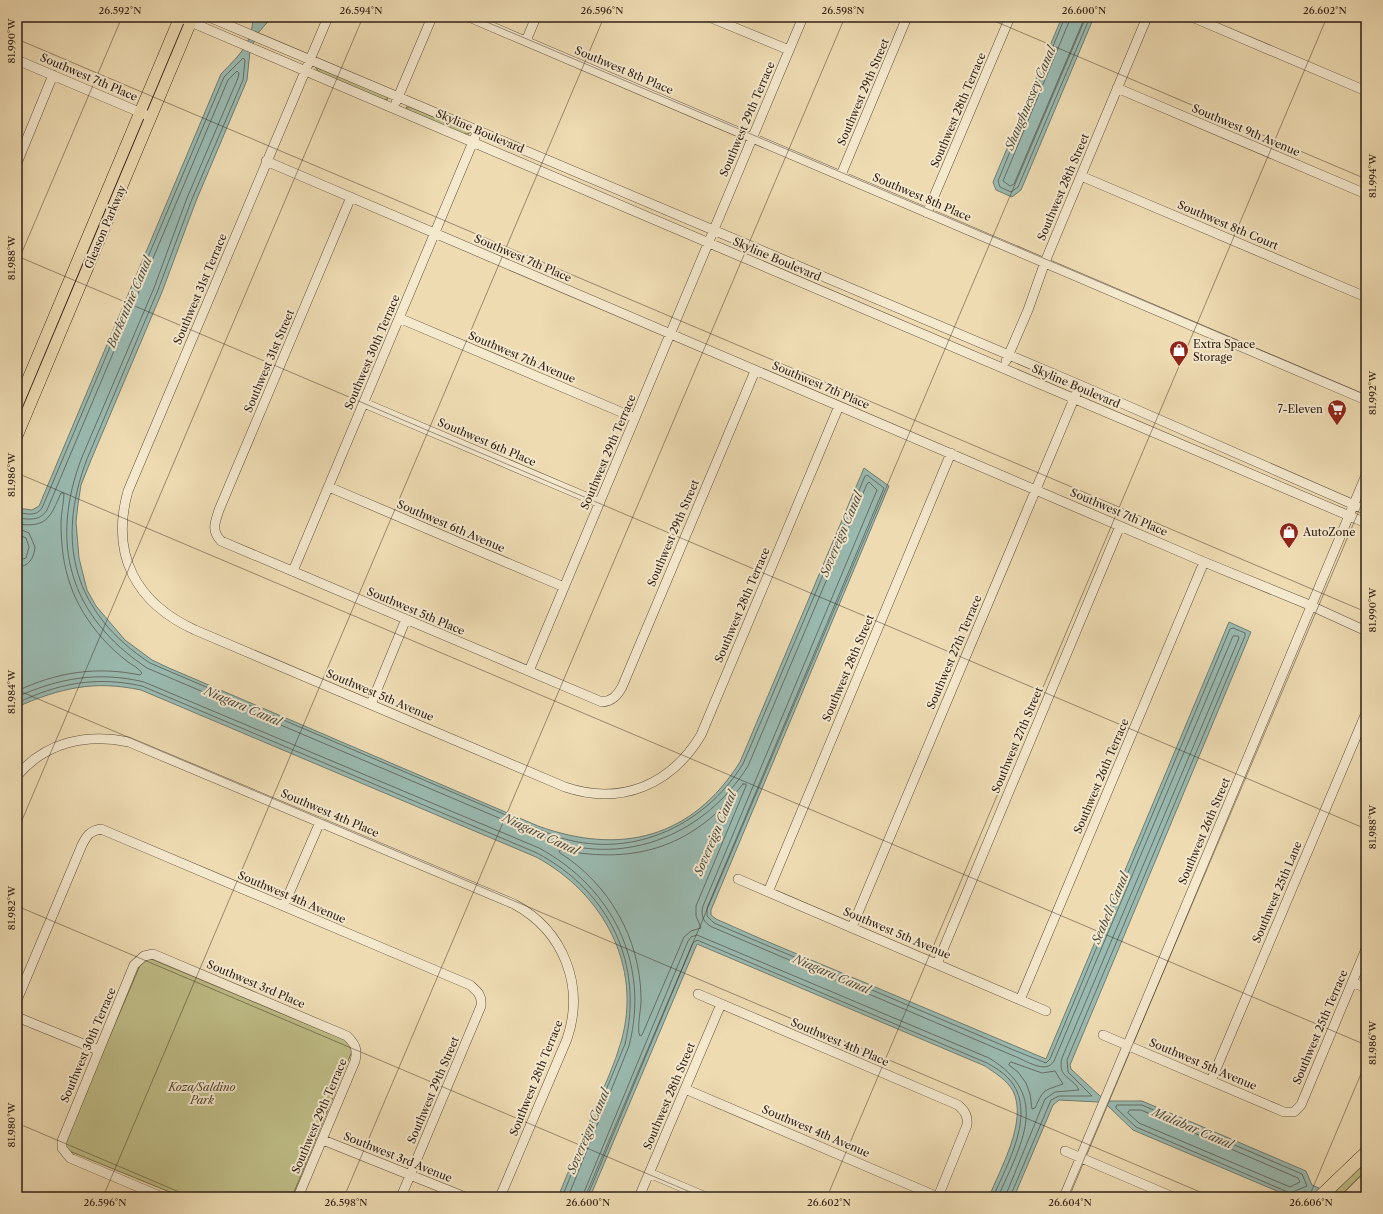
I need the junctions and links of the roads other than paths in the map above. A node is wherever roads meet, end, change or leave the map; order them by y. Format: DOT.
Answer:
graph roads {
  1 [pos="180,17"];
  2 [pos="209,17"];
  3 [pos="328,17"];
  4 [pos="432,17"];
  5 [pos="469,17"];
  6 [pos="536,17"];
  7 [pos="710,17"];
  8 [pos="803,17"];
  9 [pos="907,17"];
  10 [pos="1010,17"];
  11 [pos="1147,17"];
  12 [pos="1192,17"];
  13 [pos="192,20"];
  14 [pos="526,41"];
  15 [pos="789,50"];
  16 [pos="17,60"];
  17 [pos="310,60"];
  18 [pos="305,71"];
  19 [pos="53,75"];
  20 [pos="1117,88"];
  21 [pos="1366,91"];
  22 [pos="398,96"];
  23 [pos="394,108"];
  24 [pos="140,112"];
  25 [pos="151,117"];
  26 [pos="478,130"];
  27 [pos="752,138"];
  28 [pos="473,141"];
  29 [pos="18,159"];
  30 [pos="266,161"];
  31 [pos="841,176"];
  32 [pos="1081,176"];
  33 [pos="1366,194"];
  34 [pos="350,197"];
  35 [pos="928,213"];
  36 [pos="714,231"];
  37 [pos="435,233"];
  38 [pos="709,243"];
  39 [pos="1045,262"];
  40 [pos="1366,297"];
  41 [pos="399,318"];
  42 [pos="671,334"];
  43 [pos="1008,356"];
  44 [pos="1002,367"];
  45 [pos="755,371"];
  46 [pos="1080,385"];
  47 [pos="1074,398"];
  48 [pos="1366,400"];
  49 [pos="364,403"];
  50 [pos="17,405"];
  51 [pos="839,406"];
  52 [pos="635,418"];
  53 [pos="17,436"];
  54 [pos="951,453"];
  55 [pos="1366,475"];
  56 [pos="329,487"];
  57 [pos="1036,489"];
  58 [pos="600,503"];
  59 [pos="1354,505"];
  60 [pos="1366,510"];
  61 [pos="1349,516"];
  62 [pos="1366,523"];
  63 [pos="1120,526"];
  64 [pos="216,535"];
  65 [pos="1204,562"];
  66 [pos="293,571"];
  67 [pos="133,574"];
  68 [pos="564,587"];
  69 [pos="1312,606"];
  70 [pos="406,619"];
  71 [pos="1366,631"];
  72 [pos="529,671"];
  73 [pos="609,702"];
  74 [pos="371,704"];
  75 [pos="1366,713"];
  76 [pos="17,776"];
  77 [pos="639,789"];
  78 [pos="320,822"];
  79 [pos="738,878"];
  80 [pos="768,892"];
  81 [pos="284,905"];
  82 [pos="852,927"];
  83 [pos="1366,949"];
  84 [pos="144,956"];
  85 [pos="568,964"];
  86 [pos="937,964"];
  87 [pos="1352,982"];
  88 [pos="1366,988"];
  89 [pos="479,992"];
  90 [pos="698,994"];
  91 [pos="17,1000"];
  92 [pos="1020,1000"];
  93 [pos="720,1004"];
  94 [pos="1046,1011"];
  95 [pos="17,1017"];
  96 [pos="1103,1035"];
  97 [pos="355,1044"];
  98 [pos="1128,1045"];
  99 [pos="98,1050"];
  100 [pos="1211,1081"];
  101 [pos="685,1089"];
  102 [pos="1294,1112"];
  103 [pos="323,1140"];
  104 [pos="1066,1151"];
  105 [pos="1366,1153"];
  106 [pos="1080,1157"];
  107 [pos="649,1173"];
  108 [pos="410,1175"];
  109 [pos="1366,1180"];
  110 [pos="1350,1196"];
  111 [pos="162,1197"];
  112 [pos="298,1197"];
  113 [pos="401,1197"];
  114 [pos="465,1197"];
  115 [pos="500,1197"];
  116 [pos="639,1197"];
  117 [pos="706,1197"];
  118 [pos="938,1197"];
  119 [pos="1064,1197"];
  120 [pos="1173,1197"];
  121 [pos="1320,1197"];
  1 -- 13 [label="street, Skyline Boulevard"];
  1 -- 24 [label="main road, Gleason Parkway"];
  2 -- 17 [label="street, Skyline Boulevard"];
  3 -- 17 [label="street, Southwest 31st Terrace"];
  4 -- 22 [label="street"];
  5 -- 14 [label="street, Southwest 8th Place"];
  6 -- 14 [label="street"];
  7 -- 15 [label="street"];
  8 -- 15 [label="street, Southwest 29th Terrace"];
  9 -- 31 [label="street, Southwest 29th Street"];
  10 -- 35 [label="street, Southwest 28th Terrace"];
  11 -- 20 [label="street, Southwest 28th Street"];
  12 -- 21 [label="street"];
  13 -- 18 [label="street, Skyline Boulevard"];
  13 -- 25 [label="main road, Gleason Parkway"];
  14 -- 27 [label="street, Southwest 8th Place"];
  15 -- 27 [label="street, Southwest 29th Terrace"];
  16 -- 19 [label="street, Southwest 7th Place"];
  17 -- 18 [label="street, Southwest 31st Terrace"];
  17 -- 22 [label="street, Skyline Boulevard"];
  18 -- 23 [label="street, Skyline Boulevard"];
  18 -- 30 [label="street, Southwest 31st Terrace"];
  19 -- 24 [label="street, Southwest 7th Place"];
  19 -- 29 [label="street"];
  20 -- 32 [label="street, Southwest 28th Street"];
  20 -- 33 [label="street, Southwest 9th Avenue"];
  22 -- 23 [label="street"];
  22 -- 26 [label="street, Skyline Boulevard"];
  23 -- 28 [label="street, Skyline Boulevard"];
  24 -- 25 [label="street, Southwest 7th Place"];
  24 -- 50 [label="main road, Gleason Parkway"];
  25 -- 53 [label="main road, Gleason Parkway"];
  26 -- 28 [label="street, Southwest 30th Terrace"];
  26 -- 36 [label="street, Skyline Boulevard"];
  27 -- 31 [label="street, Southwest 8th Place"];
  27 -- 36 [label="street, Southwest 29th Terrace"];
  28 -- 37 [label="street, Southwest 30th Terrace"];
  28 -- 38 [label="street, Skyline Boulevard"];
  30 -- 34 [label="street, Southwest 7th Place"];
  30 -- 67 [label="street, Southwest 31st Terrace"];
  31 -- 35 [label="street, Southwest 8th Place"];
  32 -- 39 [label="street, Southwest 28th Street"];
  32 -- 40 [label="street, Southwest 8th Court"];
  34 -- 37 [label="street, Southwest 7th Place"];
  34 -- 64 [label="street, Southwest 31st Street"];
  35 -- 39 [label="street, Southwest 8th Place"];
  36 -- 38 [label="street, Southwest 29th Terrace"];
  36 -- 43 [label="street, Skyline Boulevard"];
  37 -- 41 [label="street, Southwest 30th Terrace"];
  37 -- 42 [label="street, Southwest 7th Place"];
  38 -- 42 [label="street, Southwest 29th Terrace"];
  38 -- 44 [label="street, Skyline Boulevard"];
  39 -- 43 [label="street, Southwest 28th Street"];
  39 -- 48 [label="street, Southwest 8th Place"];
  41 -- 49 [label="street, Southwest 30th Terrace"];
  41 -- 52 [label="street, Southwest 7th Avenue"];
  42 -- 45 [label="street, Southwest 7th Place"];
  42 -- 52 [label="street, Southwest 29th Terrace"];
  43 -- 44 [label="street, Southwest 28th Street"];
  43 -- 46 [label="street, Skyline Boulevard"];
  44 -- 47 [label="street, Skyline Boulevard"];
  45 -- 51 [label="street, Southwest 7th Place"];
  45 -- 73 [label="street, Southwest 29th Street"];
  46 -- 47 [label="street, Southwest 27th Terrace"];
  46 -- 59 [label="street, Skyline Boulevard"];
  47 -- 57 [label="street, Southwest 27th Terrace"];
  47 -- 61 [label="street, Skyline Boulevard"];
  49 -- 56 [label="street, Southwest 30th Terrace"];
  49 -- 58 [label="street, Southwest 6th Place"];
  51 -- 54 [label="street, Southwest 7th Place"];
  51 -- 77 [label="street, Southwest 28th Terrace"];
  52 -- 58 [label="street, Southwest 29th Terrace"];
  54 -- 57 [label="street, Southwest 7th Place"];
  54 -- 80 [label="street, Southwest 28th Street"];
  55 -- 59 [label="street, Southwest 26th Street"];
  56 -- 66 [label="street, Southwest 30th Terrace"];
  56 -- 68 [label="street, Southwest 6th Avenue"];
  57 -- 63 [label="street, Southwest 7th Place"];
  57 -- 82 [label="street, Southwest 27th Terrace"];
  58 -- 68 [label="street, Southwest 29th Terrace"];
  59 -- 60 [label="street, Skyline Boulevard"];
  59 -- 61 [label="street, Southwest 26th Street"];
  61 -- 62 [label="street, Skyline Boulevard"];
  61 -- 69 [label="street, Southwest 26th Street"];
  63 -- 65 [label="street, Southwest 7th Place"];
  63 -- 86 [label="street, Southwest 27th Street"];
  64 -- 66 [label="street, Southwest 5th Place"];
  65 -- 69 [label="street, Southwest 7th Place"];
  65 -- 92 [label="street, Southwest 26th Terrace"];
  66 -- 70 [label="street, Southwest 5th Place"];
  67 -- 74 [label="street, Southwest 5th Avenue"];
  68 -- 72 [label="street, Southwest 29th Terrace"];
  69 -- 71 [label="street, Southwest 7th Place"];
  69 -- 98 [label="street, Southwest 26th Street"];
  70 -- 72 [label="street, Southwest 5th Place"];
  70 -- 74 [label="street"];
  72 -- 73 [label="street, Southwest 5th Place"];
  74 -- 77 [label="street, Southwest 5th Avenue"];
  75 -- 100 [label="street, Southwest 25th Lane"];
  76 -- 78 [label="street, Southwest 4th Place"];
  78 -- 81 [label="street"];
  78 -- 85 [label="street, Southwest 4th Place"];
  79 -- 80 [label="street, Southwest 5th Avenue"];
  80 -- 82 [label="street, Southwest 5th Avenue"];
  81 -- 89 [label="street, Southwest 4th Avenue"];
  81 -- 91 [label="street, Southwest 4th Avenue"];
  82 -- 86 [label="street, Southwest 5th Avenue"];
  83 -- 87 [label="street, Southwest 25th Terrace"];
  84 -- 97 [label="street, Southwest 3rd Place"];
  84 -- 99 [label="street, Southwest 30th Terrace"];
  85 -- 115 [label="street, Southwest 28th Terrace"];
  86 -- 92 [label="street, Southwest 5th Avenue"];
  87 -- 88 [label="street"];
  87 -- 102 [label="street, Southwest 25th Terrace"];
  89 -- 108 [label="street, Southwest 29th Street"];
  90 -- 93 [label="street, Southwest 4th Place"];
  92 -- 94 [label="street, Southwest 5th Avenue"];
  93 -- 101 [label="street, Southwest 28th Street"];
  93 -- 118 [label="street, Southwest 4th Place"];
  95 -- 99 [label="street"];
  96 -- 98 [label="street, Southwest 5th Avenue"];
  97 -- 103 [label="street, Southwest 29th Terrace"];
  98 -- 100 [label="street, Southwest 5th Avenue"];
  98 -- 106 [label="street, Southwest 26th Street"];
  99 -- 111 [label="street, Southwest 30th Terrace"];
  100 -- 102 [label="street, Southwest 5th Avenue"];
  101 -- 107 [label="street, Southwest 28th Street"];
  101 -- 118 [label="street, Southwest 4th Avenue"];
  103 -- 108 [label="street, Southwest 3rd Avenue"];
  103 -- 112 [label="street, Southwest 29th Terrace"];
  104 -- 106 [label="street"];
  105 -- 121 [label="highway"];
  106 -- 119 [label="street, Southwest 26th Street"];
  106 -- 120 [label="street"];
  107 -- 116 [label="street, Southwest 28th Street"];
  107 -- 117 [label="street"];
  108 -- 113 [label="street, Southwest 29th Street"];
  108 -- 114 [label="street, Southwest 3rd Avenue"];
  109 -- 110 [label="highway"];
}
